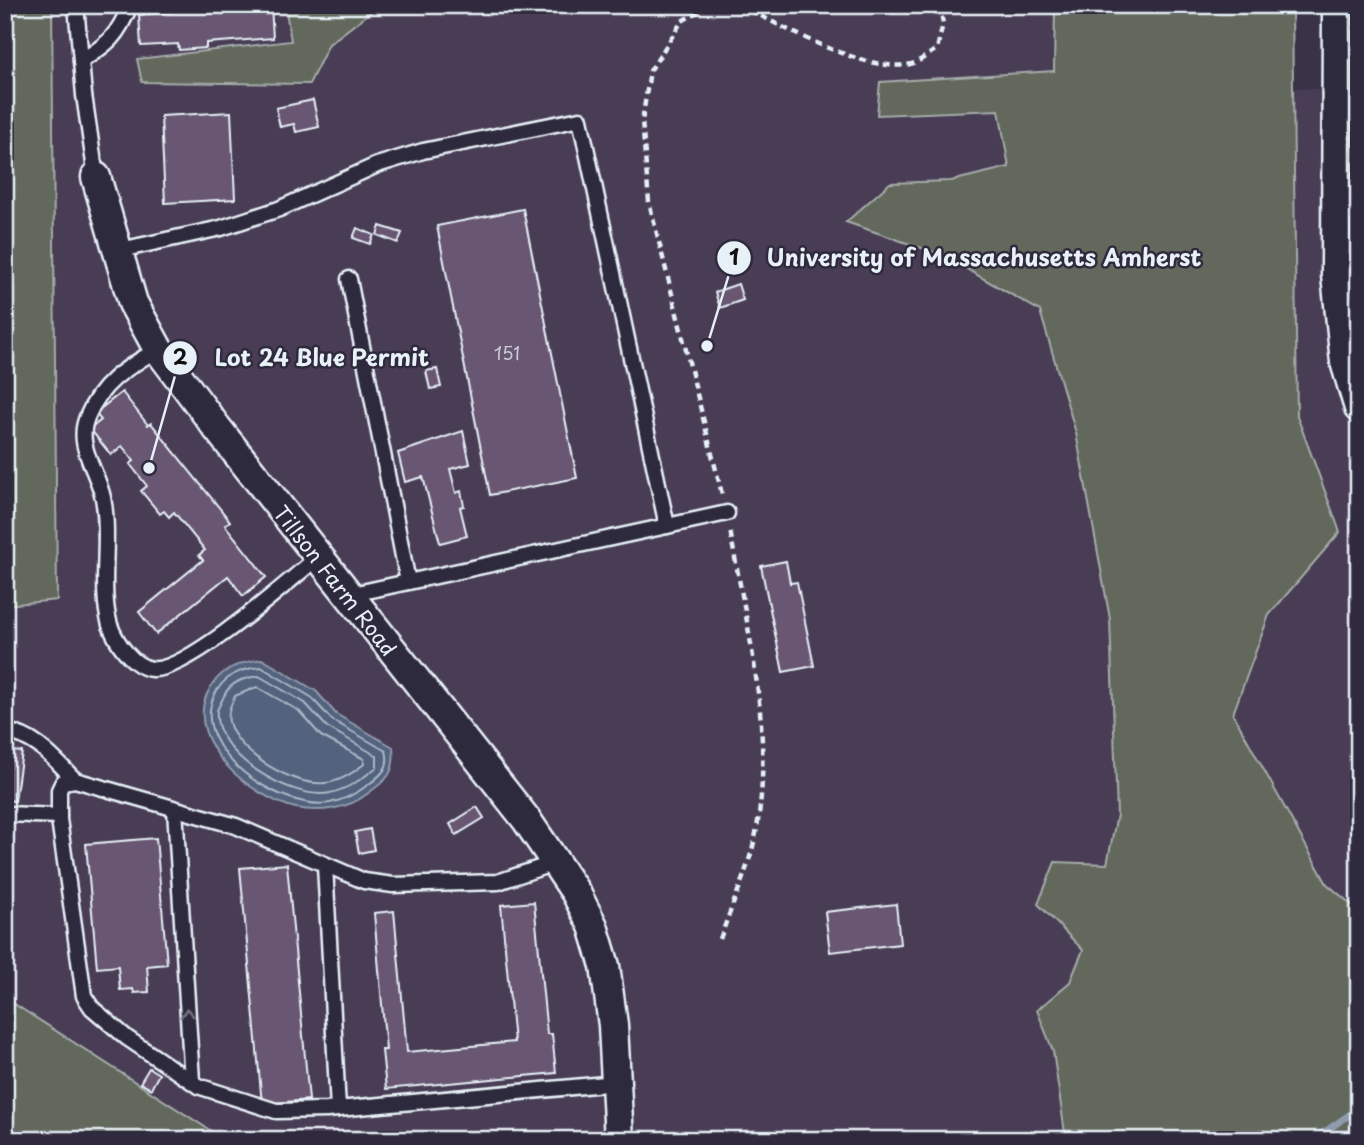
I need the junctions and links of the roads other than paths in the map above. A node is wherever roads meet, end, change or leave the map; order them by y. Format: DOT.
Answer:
graph roads {
  1 [pos="76,5"];
  2 [pos="130,5"];
  3 [pos="1338,5"];
  4 [pos="81,61"];
  5 [pos="1348,64"];
  6 [pos="96,177"];
  7 [pos="1347,214"];
  8 [pos="116,251"];
  9 [pos="349,279"];
  10 [pos="158,349"];
  11 [pos="1359,408"];
  12 [pos="727,513"];
  13 [pos="667,526"];
  14 [pos="318,557"];
  15 [pos="408,582"];
  16 [pos="348,595"];
  17 [pos="5,731"];
  18 [pos="75,780"];
  19 [pos="175,809"];
  20 [pos="5,814"];
  21 [pos="59,816"];
  22 [pos="557,862"];
  23 [pos="325,865"];
  24 [pos="191,1081"];
  25 [pos="616,1083"];
  26 [pos="338,1109"];
  27 [pos="620,1140"];
  1 -- 4 [label="lane, Tillson Farm Road"];
  2 -- 4 [label="lane"];
  3 -- 5 [label="street"];
  4 -- 6 [label="lane, Tillson Farm Road"];
  5 -- 7 [label="street"];
  6 -- 8 [label="street, Tillson Farm Road"];
  7 -- 11 [label="street"];
  8 -- 10 [label="street, Tillson Farm Road"];
  8 -- 13 [label="lane"];
  9 -- 15 [label="lane"];
  10 -- 14 [label="street, Tillson Farm Road"];
  10 -- 14 [label="lane"];
  12 -- 13 [label="lane"];
  13 -- 15 [label="lane"];
  14 -- 16 [label="street, Tillson Farm Road"];
  15 -- 16 [label="lane"];
  16 -- 22 [label="street, Tillson Farm Road"];
  17 -- 18 [label="lane"];
  18 -- 19 [label="lane"];
  18 -- 21 [label="lane"];
  19 -- 23 [label="lane"];
  24 -- 19 [label="lane, one-way"];
  20 -- 21 [label="lane"];
  21 -- 24 [label="lane"];
  22 -- 23 [label="lane"];
  22 -- 25 [label="street, Tillson Farm Road"];
  23 -- 26 [label="lane"];
  24 -- 26 [label="lane"];
  25 -- 26 [label="lane"];
  25 -- 27 [label="street, Tillson Farm Road"];
}
